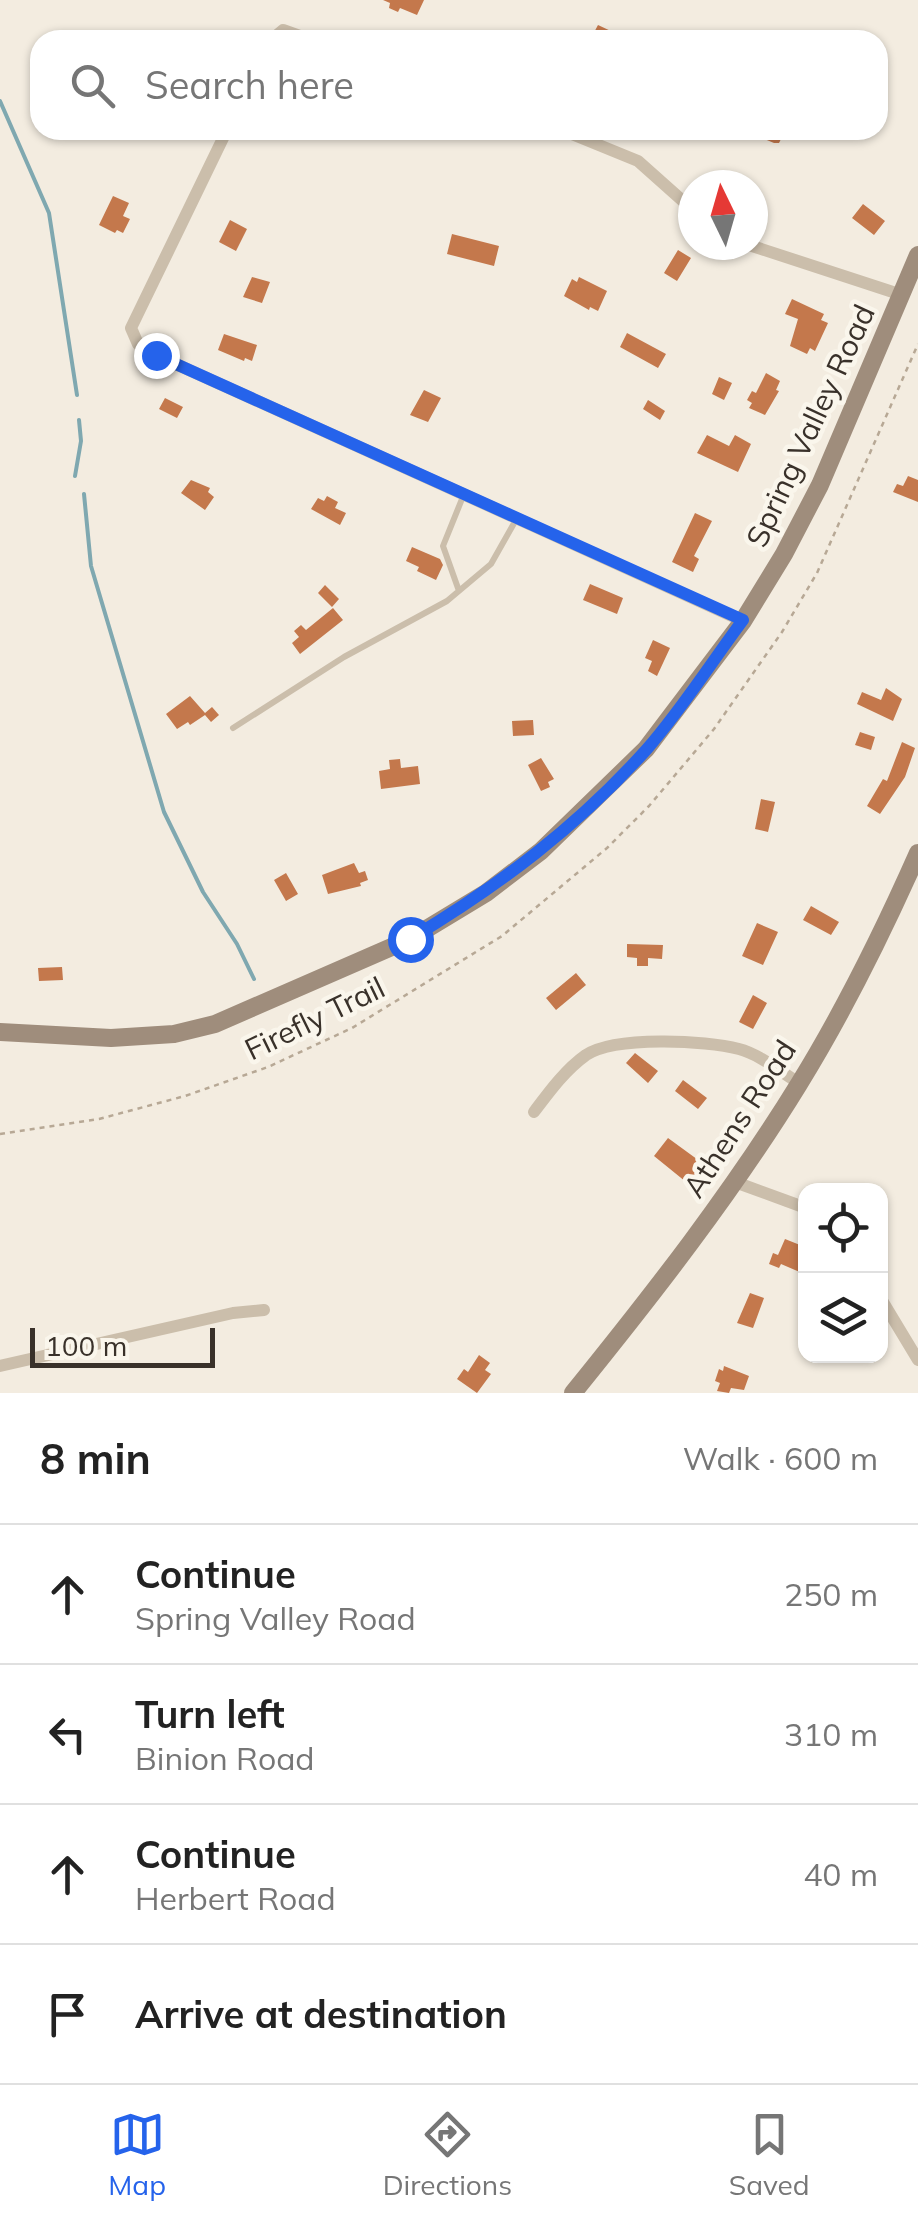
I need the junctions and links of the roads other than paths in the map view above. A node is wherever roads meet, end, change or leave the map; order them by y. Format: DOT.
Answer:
graph roads {
  1 [pos="222,140"];
  2 [pos="587,140"];
  3 [pos="678,197"];
  4 [pos="768,251"];
  5 [pos="918,255"];
  6 [pos="902,294"];
  7 [pos="464,494"];
  8 [pos="517,518"];
  9 [pos="459,591"];
  10 [pos="743,620"];
  11 [pos="234,728"];
  12 [pos="918,853"];
  13 [pos="0,1032"];
  14 [pos="799,1084"];
  15 [pos="534,1112"];
  16 [pos="735,1182"];
  17 [pos="798,1205"];
  18 [pos="264,1310"];
  19 [pos="888,1311"];
  20 [pos="918,1360"];
  21 [pos="0,1366"];
  22 [pos="573,1393"];
  1 -- 7 [label="street"];
  2 -- 3 [label="street"];
  4 -- 6 [label="street"];
  5 -- 6 [label="street, Spring Valley Road"];
  6 -- 10 [label="street, Spring Valley Road"];
  7 -- 8 [label="street"];
  7 -- 9 [label="lane"];
  8 -- 9 [label="lane"];
  8 -- 10 [label="street"];
  9 -- 11 [label="lane"];
  10 -- 13 [label="street, Spring Valley Road"];
  12 -- 14 [label="street, Athens Road"];
  14 -- 15 [label="street"];
  14 -- 16 [label="street, Athens Road"];
  16 -- 17 [label="street"];
  16 -- 22 [label="street, Athens Road"];
  18 -- 21 [label="street"];
  19 -- 20 [label="street"];
}
